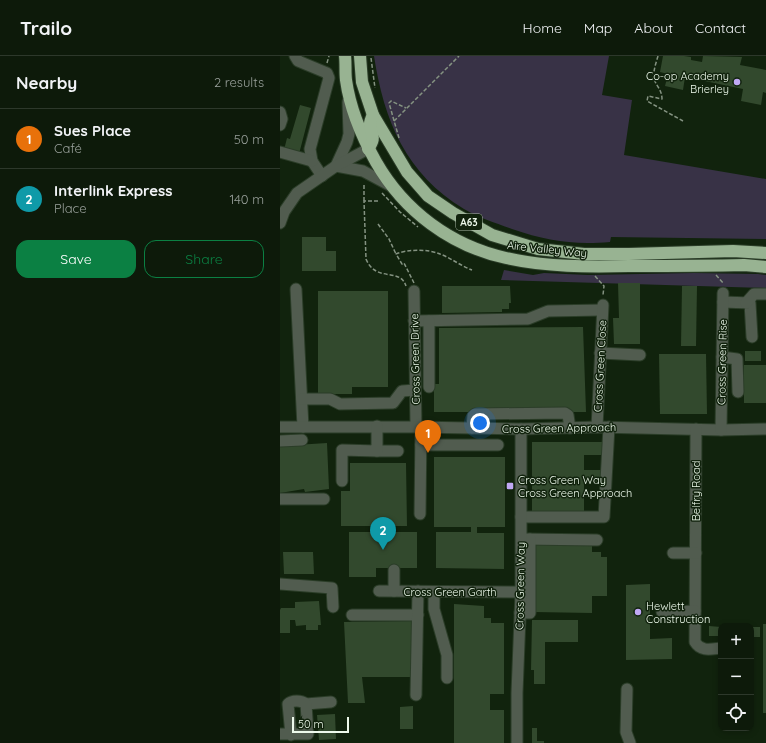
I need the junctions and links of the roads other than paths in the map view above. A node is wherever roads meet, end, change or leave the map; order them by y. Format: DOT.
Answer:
graph roads {
  1 [pos="295,56"];
  2 [pos="345,56"];
  3 [pos="360,56"];
  4 [pos="348,89"];
  5 [pos="280,112"];
  6 [pos="373,115"];
  7 [pos="280,126"];
  8 [pos="368,149"];
  9 [pos="392,149"];
  10 [pos="280,152"];
  11 [pos="312,161"];
  12 [pos="336,166"];
  13 [pos="322,176"];
  14 [pos="391,186"];
  15 [pos="280,223"];
  16 [pos="766,253"];
  17 [pos="766,267"];
  18 [pos="296,288"];
  19 [pos="414,293"];
  20 [pos="766,294"];
  21 [pos="746,303"];
  22 [pos="414,321"];
  23 [pos="429,321"];
  24 [pos="752,337"];
  25 [pos="600,354"];
  26 [pos="640,355"];
  27 [pos="722,358"];
  28 [pos="429,387"];
  29 [pos="416,390"];
  30 [pos="738,392"];
  31 [pos="302,399"];
  32 [pos="377,426"];
  33 [pos="280,427"];
  34 [pos="303,427"];
  35 [pos="419,427"];
  36 [pos="597,427"];
  37 [pos="609,427"];
  38 [pos="472,428"];
  39 [pos="570,428"];
  40 [pos="696,429"];
  41 [pos="766,429"];
  42 [pos="521,430"];
  43 [pos="721,430"];
  44 [pos="302,440"];
  45 [pos="280,441"];
  46 [pos="421,445"];
  47 [pos="498,445"];
  48 [pos="377,451"];
  49 [pos="398,452"];
  50 [pos="342,481"];
  51 [pos="280,499"];
  52 [pos="324,499"];
  53 [pos="420,514"];
  54 [pos="521,517"];
  55 [pos="526,539"];
  56 [pos="597,540"];
  57 [pos="696,552"];
  58 [pos="673,554"];
  59 [pos="394,570"];
  60 [pos="280,584"];
  61 [pos="378,591"];
  62 [pos="394,591"];
  63 [pos="418,592"];
  64 [pos="434,592"];
  65 [pos="521,592"];
  66 [pos="333,607"];
  67 [pos="695,611"];
  68 [pos="662,612"];
  69 [pos="520,613"];
  70 [pos="418,614"];
  71 [pos="352,615"];
  72 [pos="718,648"];
  73 [pos="447,678"];
  74 [pos="628,689"];
  75 [pos="416,695"];
  76 [pos="331,702"];
  77 [pos="306,704"];
  78 [pos="293,737"];
  79 [pos="517,743"];
  80 [pos="630,743"];
  1 -- 11 [label="street"];
  2 -- 4 [label="highway, A63"];
  3 -- 6 [label="highway, A63"];
  4 -- 8 [label="highway, A63"];
  4 -- 12 [label="street"];
  5 -- 7 [label="street"];
  6 -- 8 [label="highway"];
  6 -- 9 [label="highway, Aire Valley Way / A63"];
  8 -- 9 [label="highway"];
  8 -- 12 [label="street"];
  8 -- 14 [label="highway, Aire Valley Way / A63"];
  9 -- 16 [label="highway, Aire Valley Way / A63"];
  10 -- 11 [label="street"];
  11 -- 13 [label="street"];
  12 -- 13 [label="street"];
  12 -- 14 [label="street"];
  13 -- 15 [label="street"];
  14 -- 17 [label="highway, Aire Valley Way / A63"];
  18 -- 31 [label="street"];
  19 -- 22 [label="street, Cross Green Drive"];
  20 -- 21 [label="street"];
  21 -- 24 [label="street"];
  21 -- 27 [label="street, Cross Green Rise"];
  22 -- 23 [label="street"];
  22 -- 29 [label="street, Cross Green Drive"];
  23 -- 25 [label="street, Cross Green Close"];
  23 -- 28 [label="street"];
  25 -- 26 [label="street"];
  25 -- 36 [label="street, Cross Green Close"];
  27 -- 30 [label="street"];
  27 -- 43 [label="street, Cross Green Rise"];
  29 -- 31 [label="street"];
  29 -- 35 [label="street, Cross Green Drive"];
  31 -- 34 [label="street"];
  32 -- 34 [label="street, Cross Green Approach"];
  32 -- 35 [label="street, Cross Green Approach"];
  32 -- 48 [label="street"];
  33 -- 34 [label="street, Cross Green Approach"];
  35 -- 38 [label="street, Cross Green Approach"];
  35 -- 46 [label="street, Cross Green Drive"];
  36 -- 37 [label="street, Cross Green Approach"];
  36 -- 39 [label="street, Cross Green Approach"];
  37 -- 40 [label="street, Cross Green Approach"];
  37 -- 54 [label="street"];
  38 -- 39 [label="street"];
  38 -- 42 [label="street, Cross Green Approach"];
  39 -- 42 [label="street, Cross Green Approach"];
  40 -- 43 [label="street, Cross Green Approach"];
  40 -- 57 [label="street, Belfry Road"];
  41 -- 43 [label="street, Cross Green Approach"];
  42 -- 54 [label="street, Cross Green Way"];
  44 -- 45 [label="street"];
  46 -- 47 [label="street"];
  46 -- 53 [label="street, Cross Green Drive"];
  48 -- 49 [label="street"];
  48 -- 50 [label="street"];
  51 -- 52 [label="street"];
  54 -- 55 [label="street, Cross Green Way"];
  55 -- 56 [label="street"];
  55 -- 65 [label="street, Cross Green Way"];
  55 -- 69 [label="street"];
  57 -- 58 [label="street"];
  57 -- 67 [label="street, Belfry Road"];
  59 -- 62 [label="street"];
  60 -- 66 [label="street"];
  61 -- 62 [label="street, Cross Green Garth"];
  62 -- 63 [label="street, Cross Green Garth"];
  63 -- 64 [label="street, Cross Green Garth"];
  63 -- 70 [label="street"];
  64 -- 65 [label="street, Cross Green Garth"];
  64 -- 73 [label="street"];
  65 -- 69 [label="street, Cross Green Way"];
  67 -- 68 [label="street"];
  67 -- 72 [label="street, Belfry Road"];
  69 -- 79 [label="street, Cross Green Way"];
  70 -- 71 [label="street"];
  70 -- 75 [label="street"];
  74 -- 80 [label="street"];
  76 -- 77 [label="street"];
  77 -- 78 [label="street"];
  77 -- 78 [label="street"];
}
